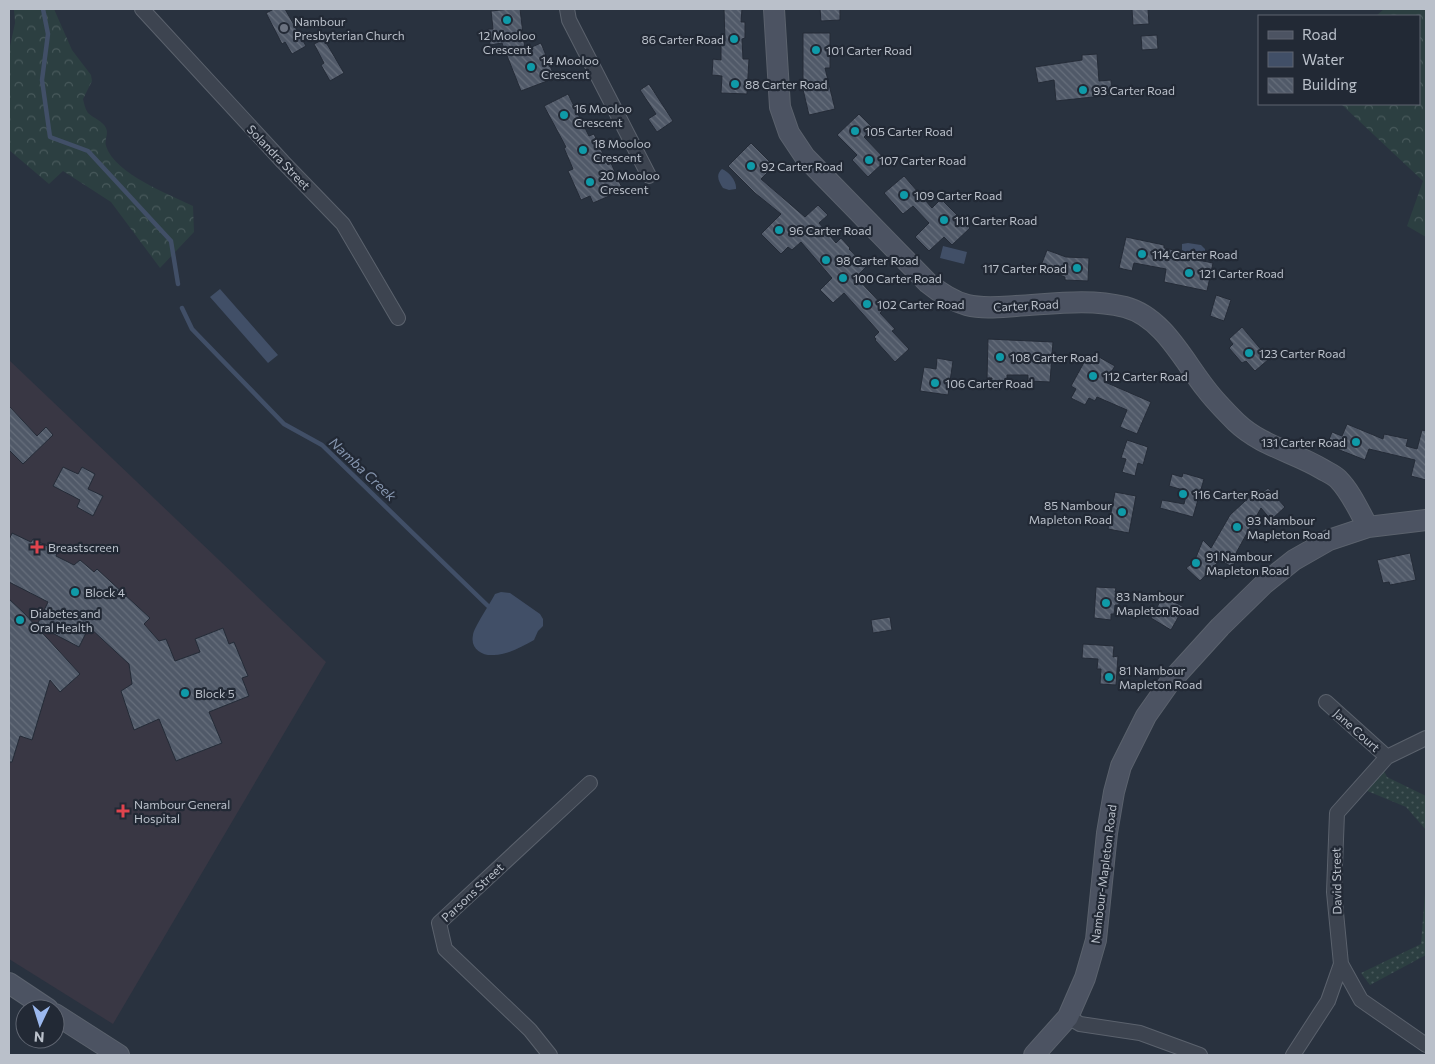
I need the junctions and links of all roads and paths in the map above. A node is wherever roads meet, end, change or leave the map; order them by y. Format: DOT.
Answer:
graph roads {
  1 [pos="142,9"];
  2 [pos="567,9"];
  3 [pos="774,9"];
  4 [pos="649,176"];
  5 [pos="398,318"];
  6 [pos="1426,520"];
  7 [pos="1368,527"];
  8 [pos="1326,702"];
  9 [pos="1426,738"];
  10 [pos="1387,757"];
  11 [pos="590,783"];
  12 [pos="1341,964"];
  13 [pos="9,983"];
  14 [pos="33,999"];
  15 [pos="1068,1016"];
  16 [pos="65,1020"];
  17 [pos="1426,1045"];
  18 [pos="119,1055"];
  19 [pos="550,1055"];
  20 [pos="1034,1055"];
  21 [pos="1200,1055"];
  22 [pos="1293,1055"];
  1 -- 5 [label="street, Solandra Street"];
  2 -- 4 [label="street"];
  3 -- 7 [label="street, Carter Road"];
  6 -- 7 [label="street, Nambour-Mapleton Road"];
  7 -- 15 [label="street, Nambour-Mapleton Road"];
  8 -- 10 [label="street, Jane Court"];
  9 -- 10 [label="street, David Street"];
  10 -- 12 [label="street, David Street"];
  11 -- 19 [label="street, Parsons Street"];
  12 -- 17 [label="street"];
  12 -- 22 [label="street, David Street"];
  13 -- 14 [label="street"];
  15 -- 20 [label="street, Nambour-Mapleton Road"];
  15 -- 21 [label="street"];
  16 -- 18 [label="street"];
}
